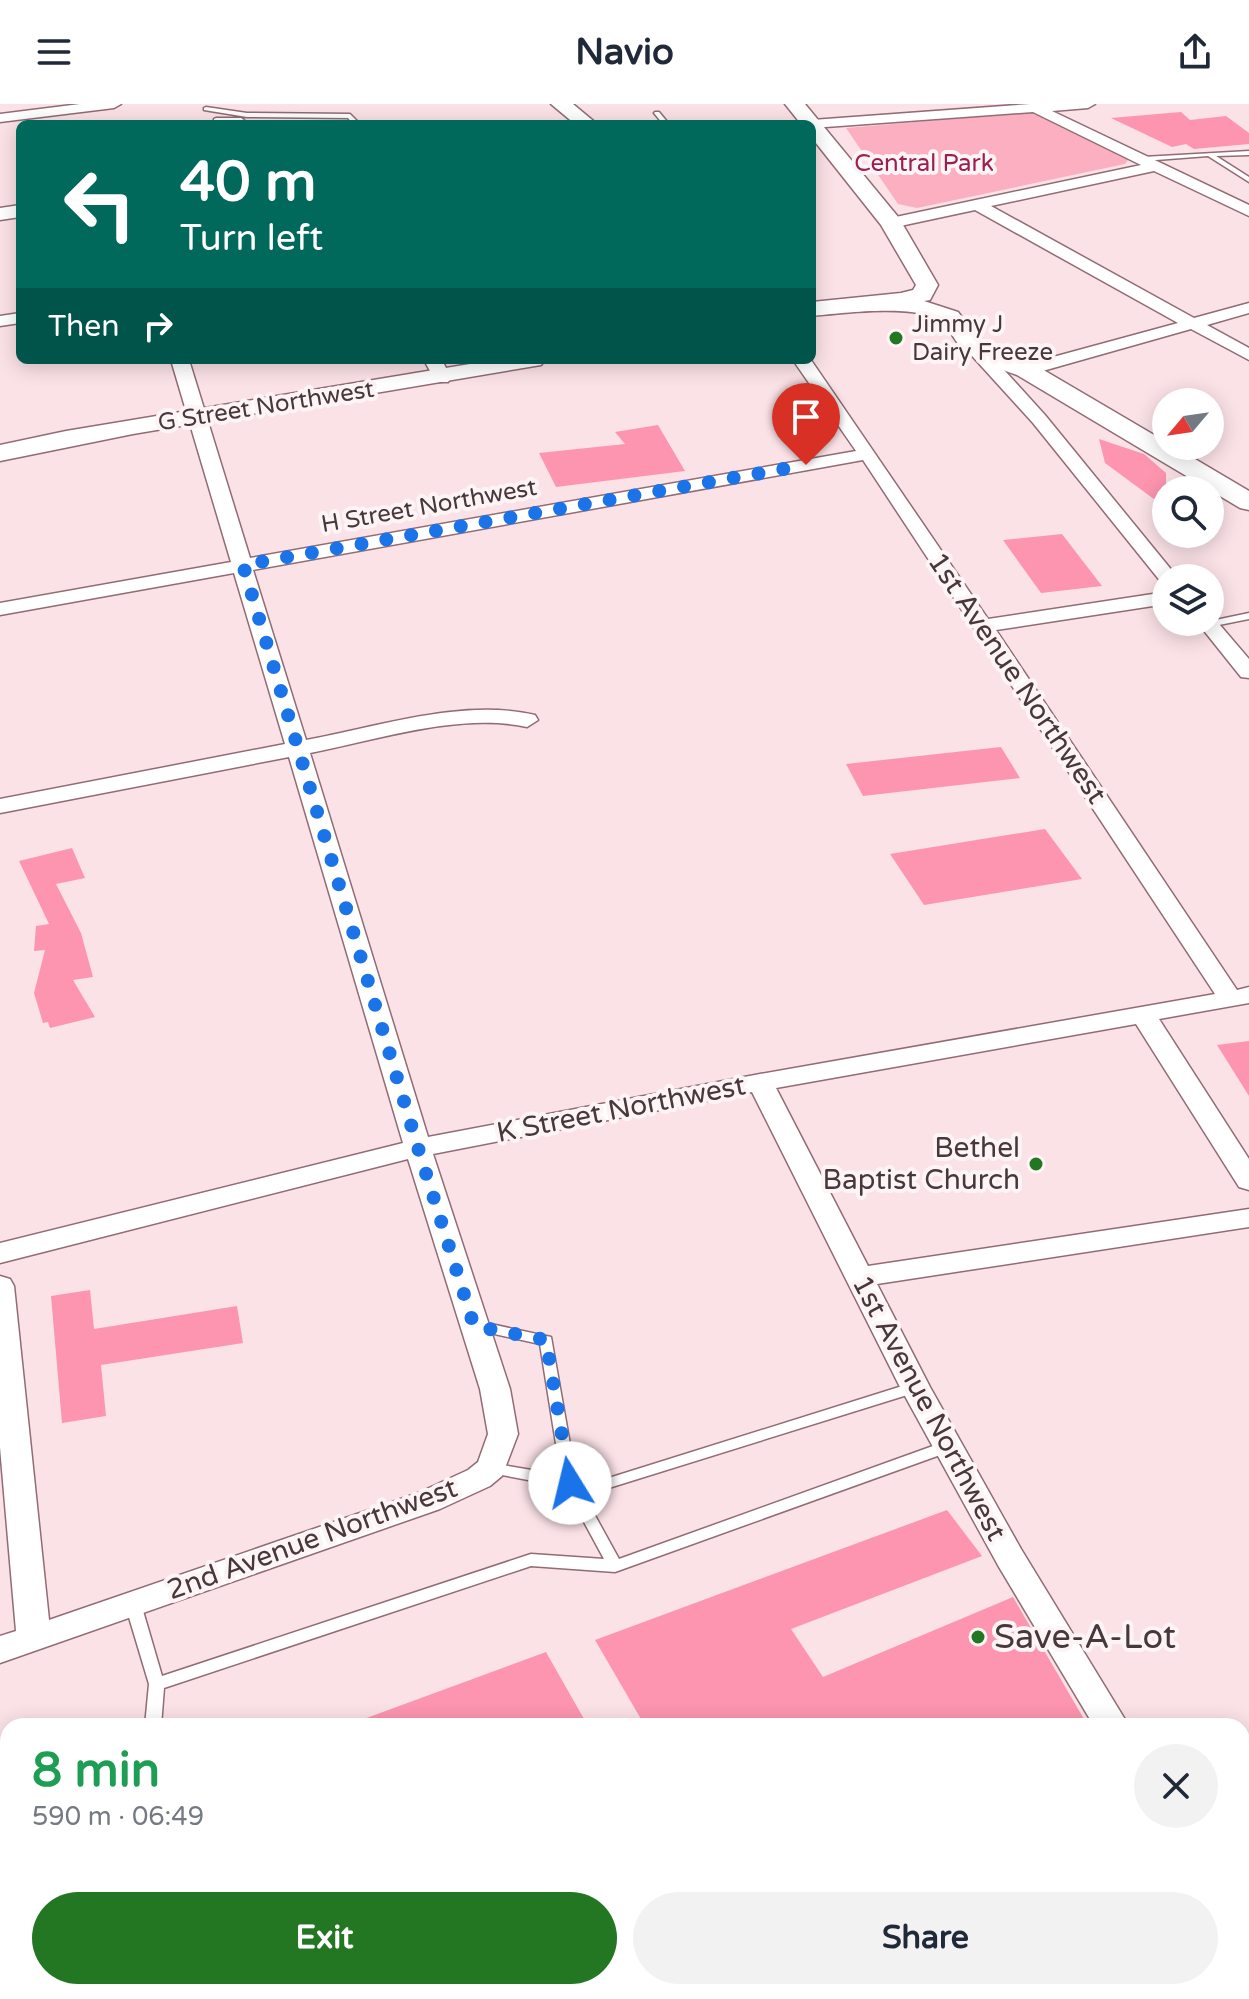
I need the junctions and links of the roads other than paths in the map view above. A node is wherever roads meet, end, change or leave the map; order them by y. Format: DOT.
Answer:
graph roads {
  1 [pos="561,104"];
  2 [pos="795,104"];
  3 [pos="1088,104"];
  4 [pos="204,106"];
  5 [pos="117,107"];
  6 [pos="1034,108"];
  7 [pos="657,113"];
  8 [pos="0,118"];
  9 [pos="354,120"];
  10 [pos="582,120"];
  11 [pos="663,120"];
  12 [pos="809,120"];
  13 [pos="816,124"];
  14 [pos="816,129"];
  15 [pos="1249,153"];
  16 [pos="1209,154"];
  17 [pos="1149,162"];
  18 [pos="1249,180"];
  19 [pos="978,205"];
  20 [pos="1244,205"];
  21 [pos="891,223"];
  22 [pos="878,303"];
  23 [pos="816,307"];
  24 [pos="1249,308"];
  25 [pos="1191,324"];
  26 [pos="969,342"];
  27 [pos="1249,355"];
  28 [pos="181,364"];
  29 [pos="491,364"];
  30 [pos="805,364"];
  31 [pos="438,369"];
  32 [pos="1026,370"];
  33 [pos="1062,391"];
  34 [pos="196,417"];
  35 [pos="1039,419"];
  36 [pos="0,453"];
  37 [pos="868,454"];
  38 [pos="1249,502"];
  39 [pos="1157,564"];
  40 [pos="243,565"];
  41 [pos="1152,600"];
  42 [pos="0,609"];
  43 [pos="1249,616"];
  44 [pos="1224,620"];
  45 [pos="982,626"];
  46 [pos="1219,636"];
  47 [pos="1249,672"];
  48 [pos="527,720"];
  49 [pos="299,747"];
  50 [pos="0,806"];
  51 [pos="1239,996"];
  52 [pos="1143,1014"];
  53 [pos="760,1082"];
  54 [pos="418,1148"];
  55 [pos="1249,1181"];
  56 [pos="1249,1218"];
  57 [pos="0,1253"];
  58 [pos="858,1277"];
  59 [pos="0,1286"];
  60 [pos="474,1326"];
  61 [pos="915,1387"];
  62 [pos="949,1446"];
  63 [pos="491,1468"];
  64 [pos="570,1483"];
  65 [pos="615,1566"];
  66 [pos="133,1604"];
  67 [pos="34,1640"];
  68 [pos="0,1650"];
  69 [pos="157,1684"];
  70 [pos="154,1718"];
  71 [pos="1107,1718"];
  1 -- 10 [label="main road"];
  2 -- 12 [label="main road"];
  3 -- 6 [label="street"];
  4 -- 9 [label="lane"];
  5 -- 8 [label="street"];
  6 -- 13 [label="street"];
  6 -- 17 [label="street"];
  7 -- 11 [label="lane"];
  14 -- 21 [label="main road"];
  15 -- 16 [label="lane"];
  16 -- 17 [label="lane"];
  16 -- 18 [label="lane"];
  17 -- 19 [label="street"];
  17 -- 20 [label="street"];
  19 -- 21 [label="street"];
  19 -- 25 [label="street"];
  21 -- 22 [label="main road"];
  21 -- 32 [label="main road"];
  22 -- 23 [label="main road"];
  22 -- 26 [label="main road"];
  24 -- 25 [label="street"];
  25 -- 27 [label="street"];
  25 -- 32 [label="street"];
  26 -- 32 [label="main road"];
  26 -- 35 [label="street"];
  28 -- 34 [label="street, 2nd Avenue Northwest"];
  29 -- 31 [label="main road, G Street Northwest"];
  30 -- 37 [label="street, 1st Avenue Northwest"];
  31 -- 34 [label="main road, G Street Northwest"];
  32 -- 33 [label="main road"];
  33 -- 35 [label="street"];
  33 -- 38 [label="main road"];
  34 -- 36 [label="main road, G Street Northwest"];
  34 -- 40 [label="street, 2nd Avenue Northwest"];
  35 -- 39 [label="street"];
  37 -- 40 [label="street, H Street Northwest"];
  37 -- 45 [label="street, 1st Avenue Northwest"];
  40 -- 42 [label="street, H Street Northwest"];
  40 -- 49 [label="street, 2nd Avenue Northwest"];
  41 -- 45 [label="street"];
  43 -- 44 [label="lane"];
  45 -- 51 [label="street, 1st Avenue Northwest"];
  46 -- 47 [label="street"];
  48 -- 49 [label="street"];
  49 -- 50 [label="street"];
  49 -- 54 [label="street, 2nd Avenue Northwest"];
  51 -- 52 [label="street, K Street Northwest"];
  52 -- 53 [label="street, K Street Northwest"];
  52 -- 55 [label="street"];
  53 -- 54 [label="street, K Street Northwest"];
  53 -- 58 [label="street, 1st Avenue Northwest"];
  54 -- 57 [label="street, K Street Northwest"];
  54 -- 60 [label="street, 2nd Avenue Northwest"];
  56 -- 58 [label="street"];
  58 -- 61 [label="street, 1st Avenue Northwest"];
  59 -- 67 [label="street"];
  60 -- 63 [label="street, 2nd Avenue Northwest"];
  60 -- 64 [label="lane"];
  61 -- 62 [label="street, 1st Avenue Northwest"];
  61 -- 64 [label="lane"];
  62 -- 65 [label="lane"];
  62 -- 71 [label="street, 1st Avenue Northwest"];
  63 -- 64 [label="lane"];
  63 -- 66 [label="street, 2nd Avenue Northwest"];
  64 -- 65 [label="lane"];
  65 -- 69 [label="lane"];
  66 -- 67 [label="street, 2nd Avenue Northwest"];
  66 -- 69 [label="lane"];
  67 -- 68 [label="street, 2nd Avenue Northwest"];
  69 -- 70 [label="lane"];
}
